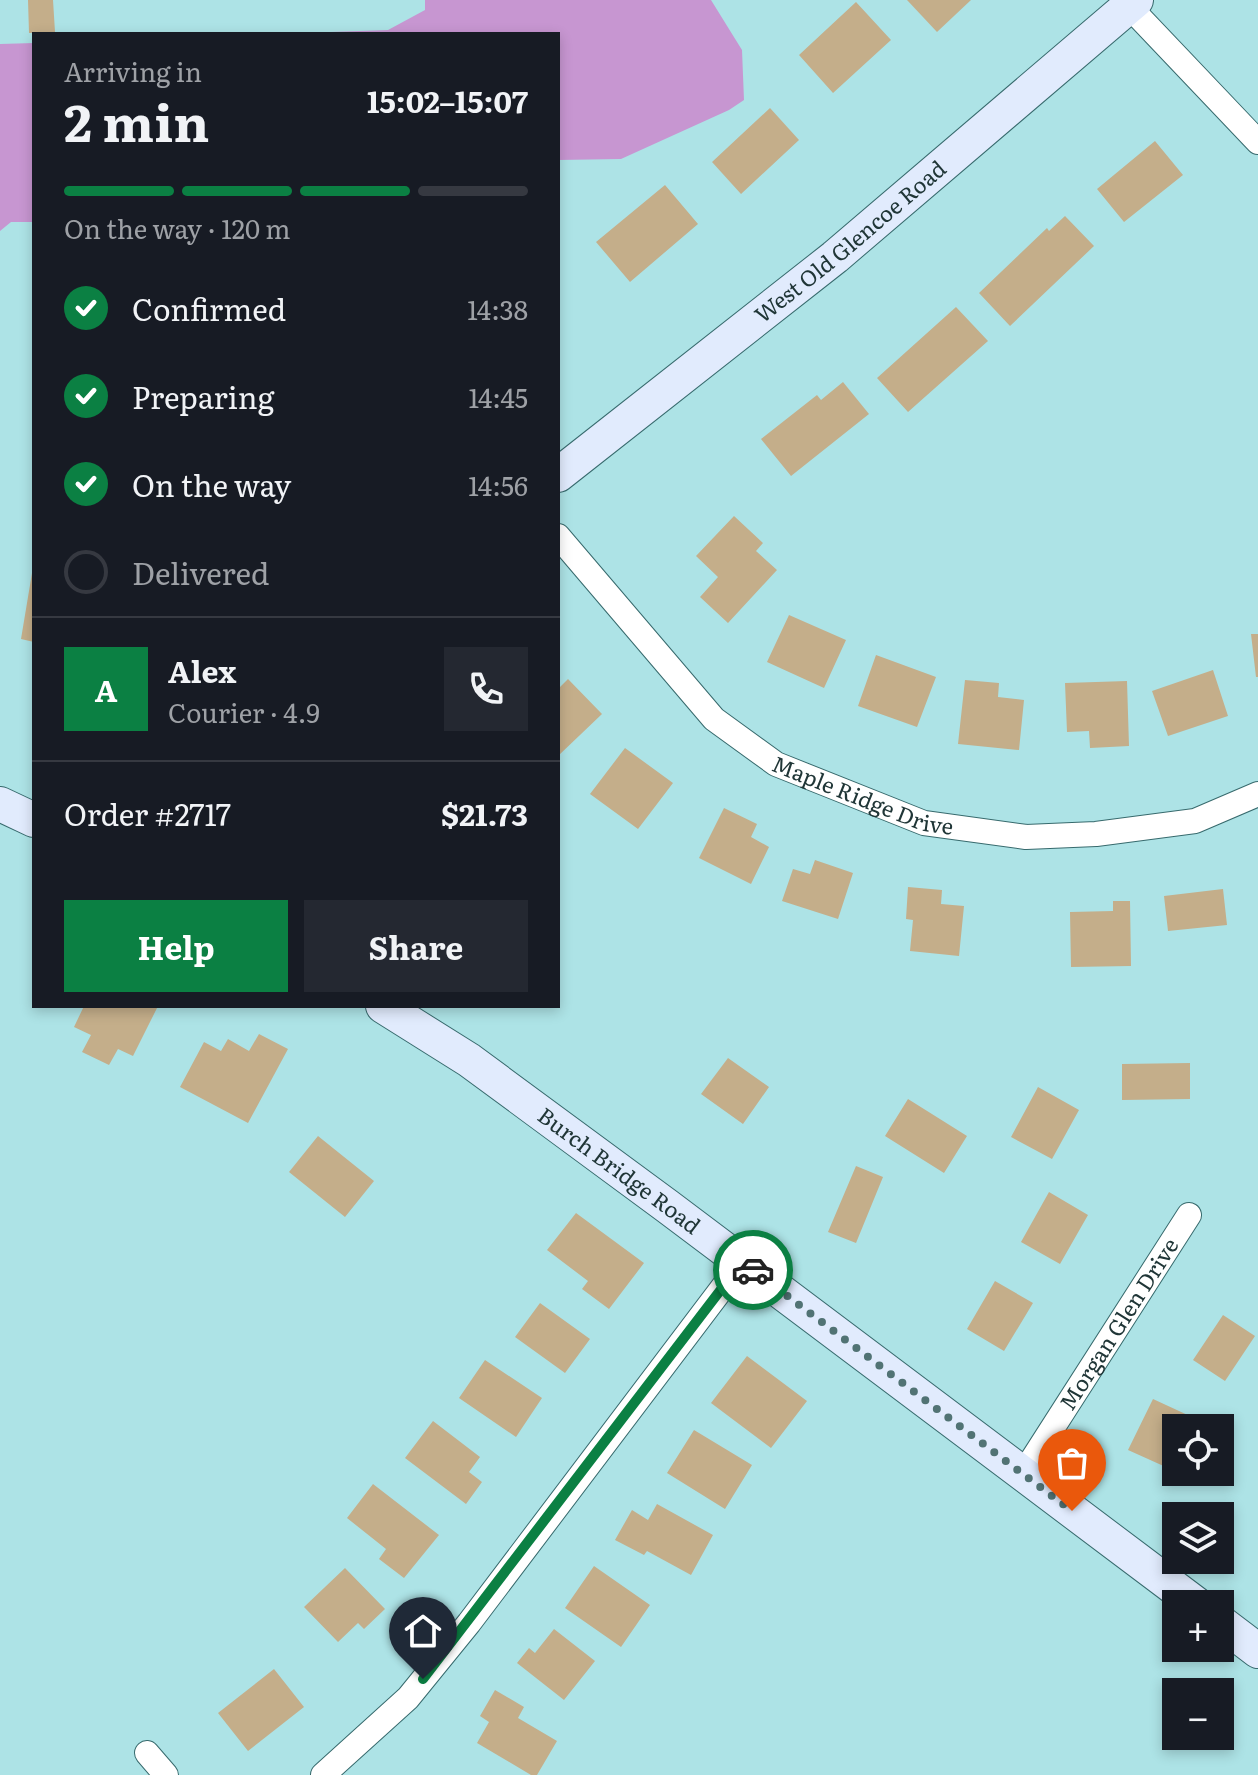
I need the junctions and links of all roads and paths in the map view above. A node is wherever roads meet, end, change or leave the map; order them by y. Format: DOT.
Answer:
graph roads {
  1 [pos="1129,2"];
  2 [pos="1258,142"];
  3 [pos="560,473"];
  4 [pos="560,538"];
  5 [pos="1258,794"];
  6 [pos="0,804"];
  7 [pos="32,819"];
  8 [pos="386,1008"];
  9 [pos="1189,1215"];
  10 [pos="742,1262"];
  11 [pos="1023,1474"];
  12 [pos="1177,1590"];
  13 [pos="1234,1633"];
  14 [pos="1258,1651"];
  15 [pos="147,1753"];
  16 [pos="166,1775"];
  17 [pos="323,1775"];
  1 -- 2 [label="street"];
  1 -- 3 [label="street, West Old Glencoe Road"];
  4 -- 5 [label="street, Maple Ridge Drive"];
  6 -- 7 [label="street"];
  8 -- 10 [label="street, Burch Bridge Road"];
  9 -- 11 [label="street, Morgan Glen Drive"];
  10 -- 11 [label="street, Burch Bridge Road"];
  10 -- 17 [label="street"];
  11 -- 12 [label="street, Burch Bridge Road"];
  13 -- 14 [label="street"];
  15 -- 16 [label="street"];
}
